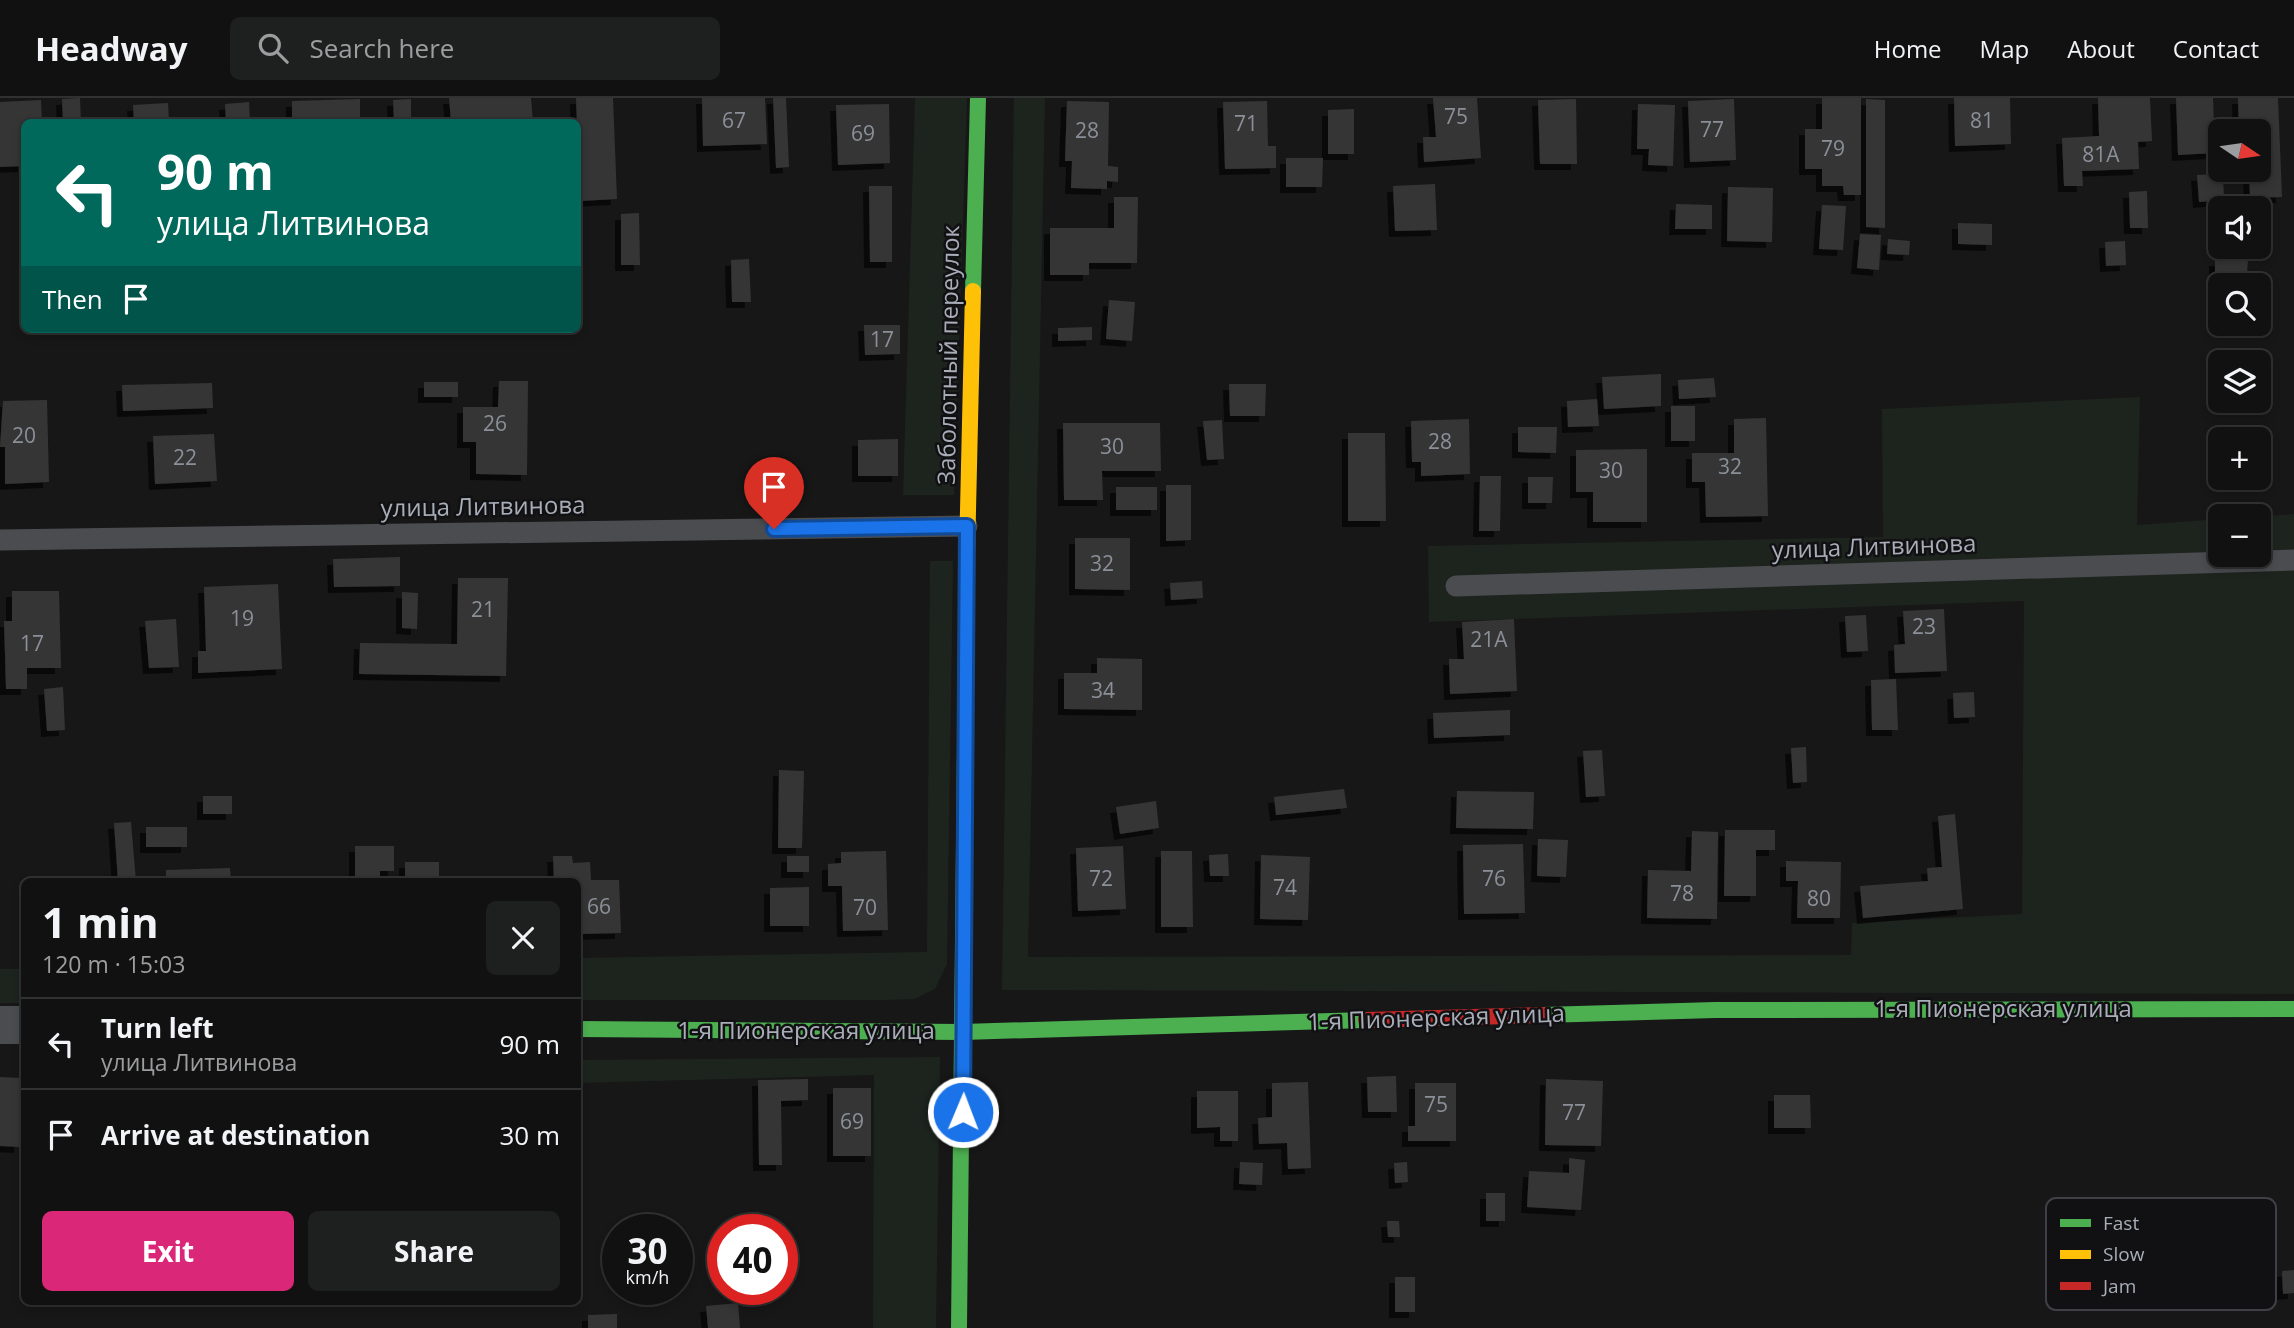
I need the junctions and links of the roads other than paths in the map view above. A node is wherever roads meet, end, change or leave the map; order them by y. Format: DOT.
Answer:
graph roads {
  1 [pos="978,98"];
  2 [pos="967,526"];
  3 [pos="0,540"];
  4 [pos="2294,560"];
  5 [pos="1456,586"];
  6 [pos="2294,1009"];
  7 [pos="0,1025"];
  8 [pos="21,1025"];
  9 [pos="581,1029"];
  10 [pos="963,1032"];
  11 [pos="958,1328"];
  1 -- 2 [label="street, Заболотный переулок"];
  2 -- 3 [label="lane, улица Литвинова"];
  2 -- 10 [label="street, Заболотный переулок"];
  4 -- 5 [label="lane, улица Литвинова"];
  6 -- 10 [label="street, 1-я Пионерская улица"];
  7 -- 8 [label="street"];
  9 -- 10 [label="street, 1-я Пионерская улица"];
  10 -- 11 [label="street, Заболотный переулок"];
}
